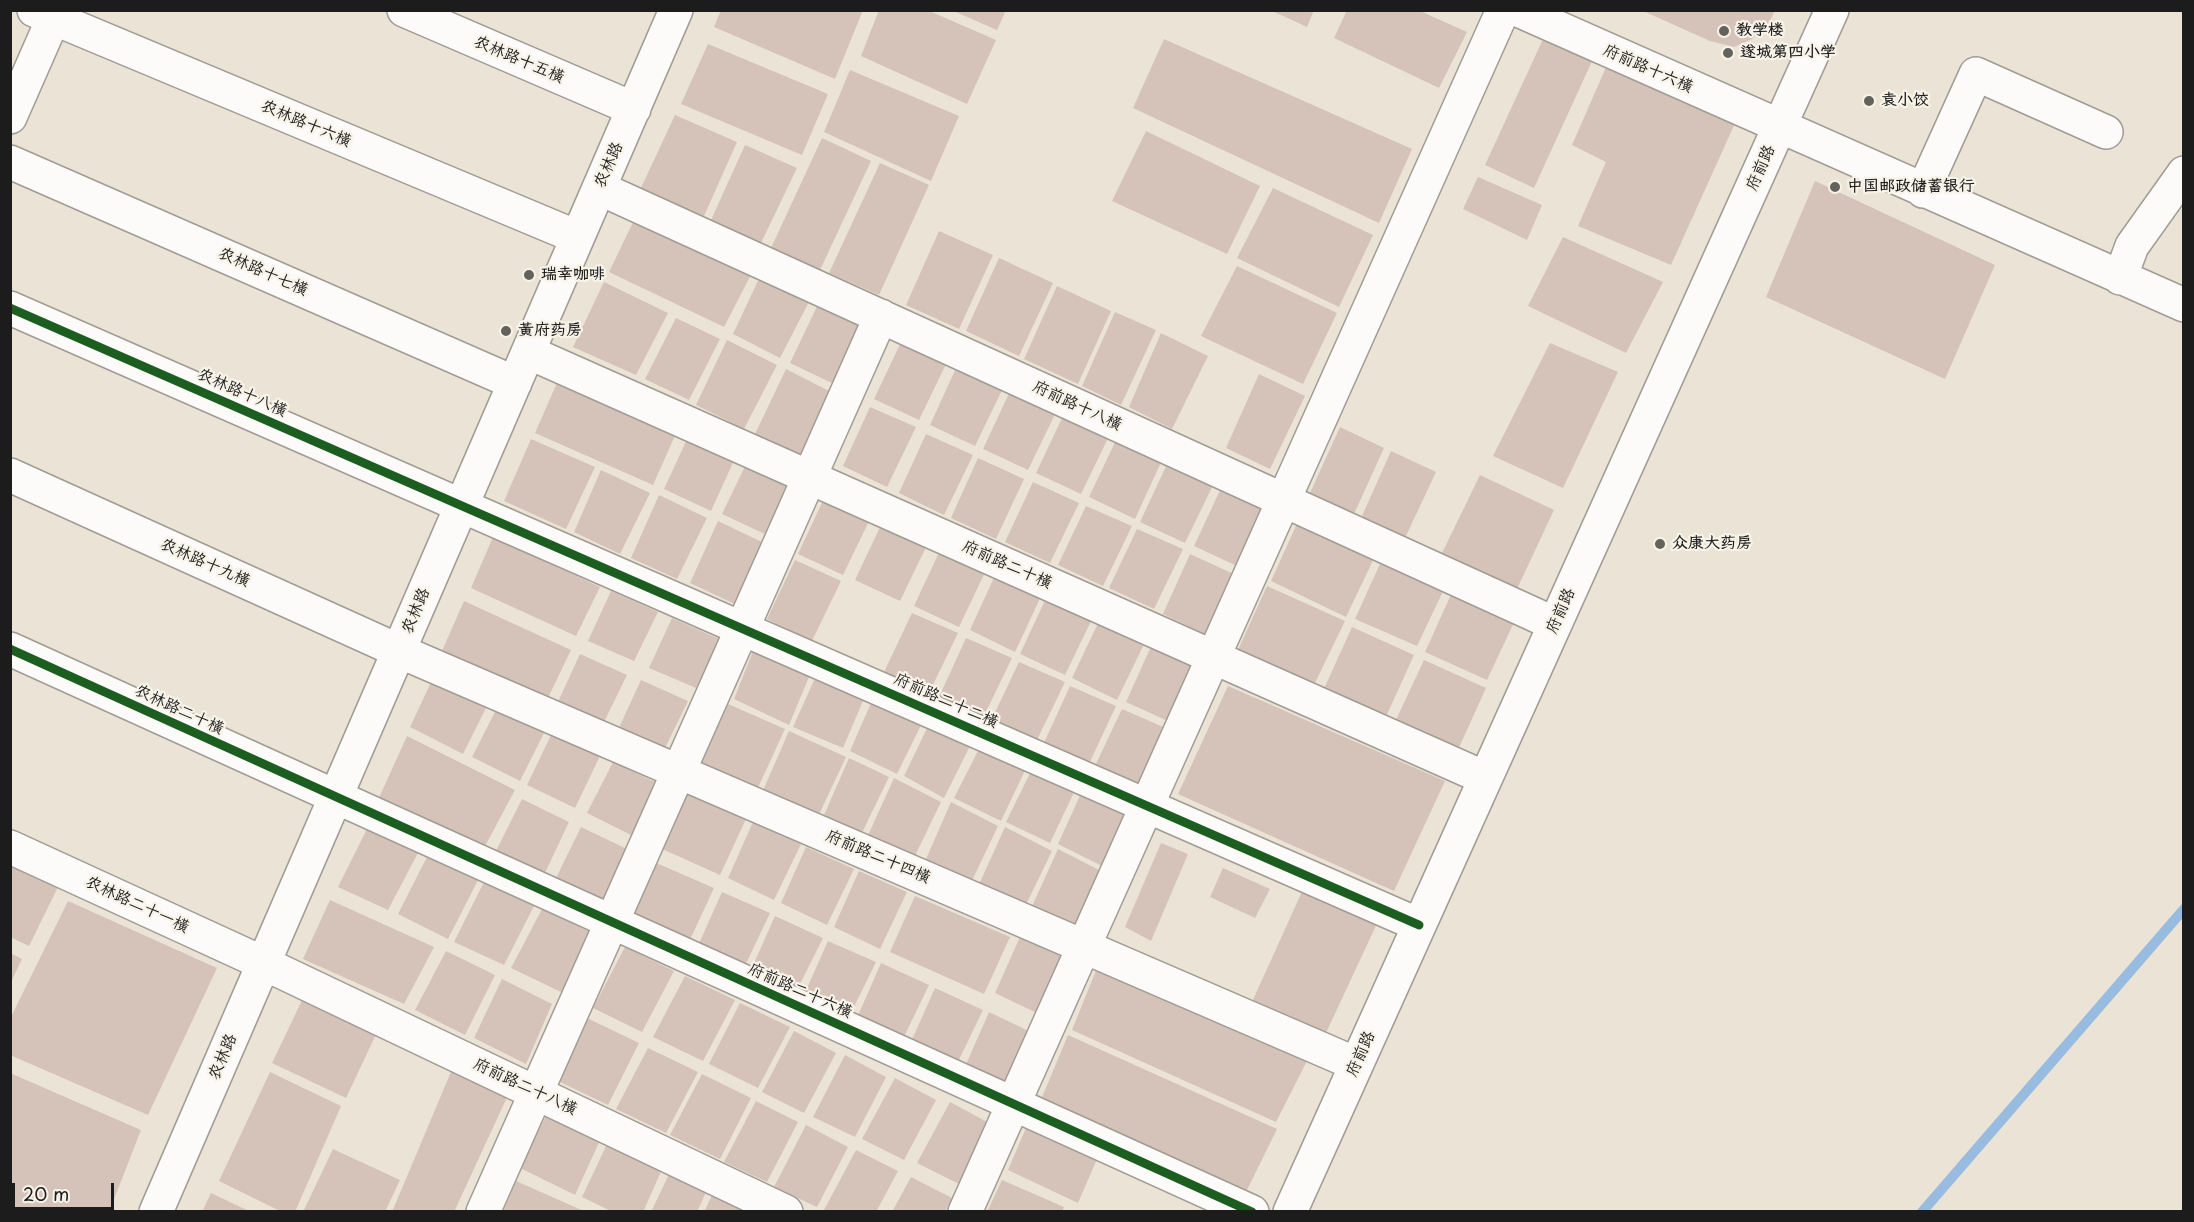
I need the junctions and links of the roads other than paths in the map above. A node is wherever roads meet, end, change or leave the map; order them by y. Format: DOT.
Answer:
graph roads {
  1 [pos="404,10"];
  2 [pos="676,10"];
  3 [pos="1503,10"];
  4 [pos="1518,10"];
  5 [pos="1832,10"];
  6 [pos="48,13"];
  7 [pos="634,109"];
  8 [pos="10,117"];
  9 [pos="1779,128"];
  10 [pos="2106,132"];
  11 [pos="10,162"];
  12 [pos="2184,172"];
  13 [pos="599,188"];
  14 [pos="1923,191"];
  15 [pos="578,237"];
  16 [pos="2121,278"];
  17 [pos="2184,306"];
  18 [pos="10,308"];
  19 [pos="881,316"];
  20 [pos="528,352"];
  21 [pos="515,383"];
  22 [pos="10,475"];
  23 [pos="809,478"];
  24 [pos="1284,500"];
  25 [pos="462,505"];
  26 [pos="1555,624"];
  27 [pos="742,628"];
  28 [pos="10,650"];
  29 [pos="399,651"];
  30 [pos="1213,657"];
  31 [pos="679,772"];
  32 [pos="1485,778"];
  33 [pos="335,798"];
  34 [pos="1147,806"];
  35 [pos="10,848"];
  36 [pos="611,922"];
  37 [pos="1419,925"];
  38 [pos="1084,946"];
  39 [pos="263,963"];
  40 [pos="1356,1064"];
  41 [pos="536,1092"];
  42 [pos="1013,1104"];
  43 [pos="156,1212"];
  44 [pos="483,1212"];
  45 [pos="786,1212"];
  46 [pos="965,1212"];
  47 [pos="1252,1212"];
  48 [pos="1290,1212"];
  1 -- 7 [label="street, 农林路十五横"];
  2 -- 7 [label="street, 农林路"];
  3 -- 24 [label="street"];
  4 -- 9 [label="street, 府前路十六横"];
  5 -- 9 [label="street, 府前路"];
  6 -- 8 [label="street"];
  6 -- 15 [label="street, 农林路十六横"];
  7 -- 13 [label="street, 农林路"];
  9 -- 14 [label="street, 府前路十六横"];
  9 -- 26 [label="street, 府前路"];
  10 -- 14 [label="street"];
  11 -- 21 [label="street, 农林路十七横"];
  12 -- 16 [label="street"];
  13 -- 15 [label="street, 农林路"];
  13 -- 19 [label="street, 府前路十八横"];
  14 -- 16 [label="street, 府前路十六横"];
  15 -- 20 [label="street, 农林路"];
  16 -- 17 [label="street, 府前路十六横"];
  18 -- 25 [label="street, 农林路十八横"];
  19 -- 23 [label="street"];
  19 -- 24 [label="street, 府前路十八横"];
  20 -- 21 [label="street, 农林路"];
  20 -- 23 [label="street, 府前路二十横"];
  21 -- 25 [label="street, 农林路"];
  22 -- 29 [label="street, 农林路十九横"];
  23 -- 27 [label="street"];
  23 -- 30 [label="street, 府前路二十横"];
  24 -- 26 [label="street, 府前路十八横"];
  24 -- 30 [label="street"];
  25 -- 27 [label="street, 府前路二十二横"];
  25 -- 29 [label="street, 农林路"];
  26 -- 32 [label="street, 府前路"];
  27 -- 31 [label="street"];
  27 -- 34 [label="street, 府前路二十二横"];
  28 -- 33 [label="street, 农林路二十横"];
  29 -- 31 [label="street, 府前路二十四横"];
  29 -- 33 [label="street, 农林路"];
  30 -- 32 [label="street, 府前路二十横"];
  30 -- 34 [label="street"];
  31 -- 36 [label="street"];
  31 -- 38 [label="street, 府前路二十四横"];
  32 -- 37 [label="street, 府前路"];
  33 -- 36 [label="street, 府前路二十六横"];
  33 -- 39 [label="street, 农林路"];
  34 -- 37 [label="street, 府前路二十二横"];
  34 -- 38 [label="street"];
  35 -- 39 [label="street, 农林路二十一横"];
  36 -- 41 [label="street"];
  36 -- 42 [label="street, 府前路二十六横"];
  37 -- 40 [label="street, 府前路"];
  38 -- 40 [label="street, 府前路二十四横"];
  38 -- 42 [label="street"];
  39 -- 41 [label="street, 府前路二十八横"];
  39 -- 43 [label="street, 农林路"];
  40 -- 48 [label="street, 府前路"];
  41 -- 44 [label="street"];
  41 -- 45 [label="street, 府前路二十八横"];
  42 -- 46 [label="street"];
  42 -- 47 [label="street, 府前路二十六横"];
}
